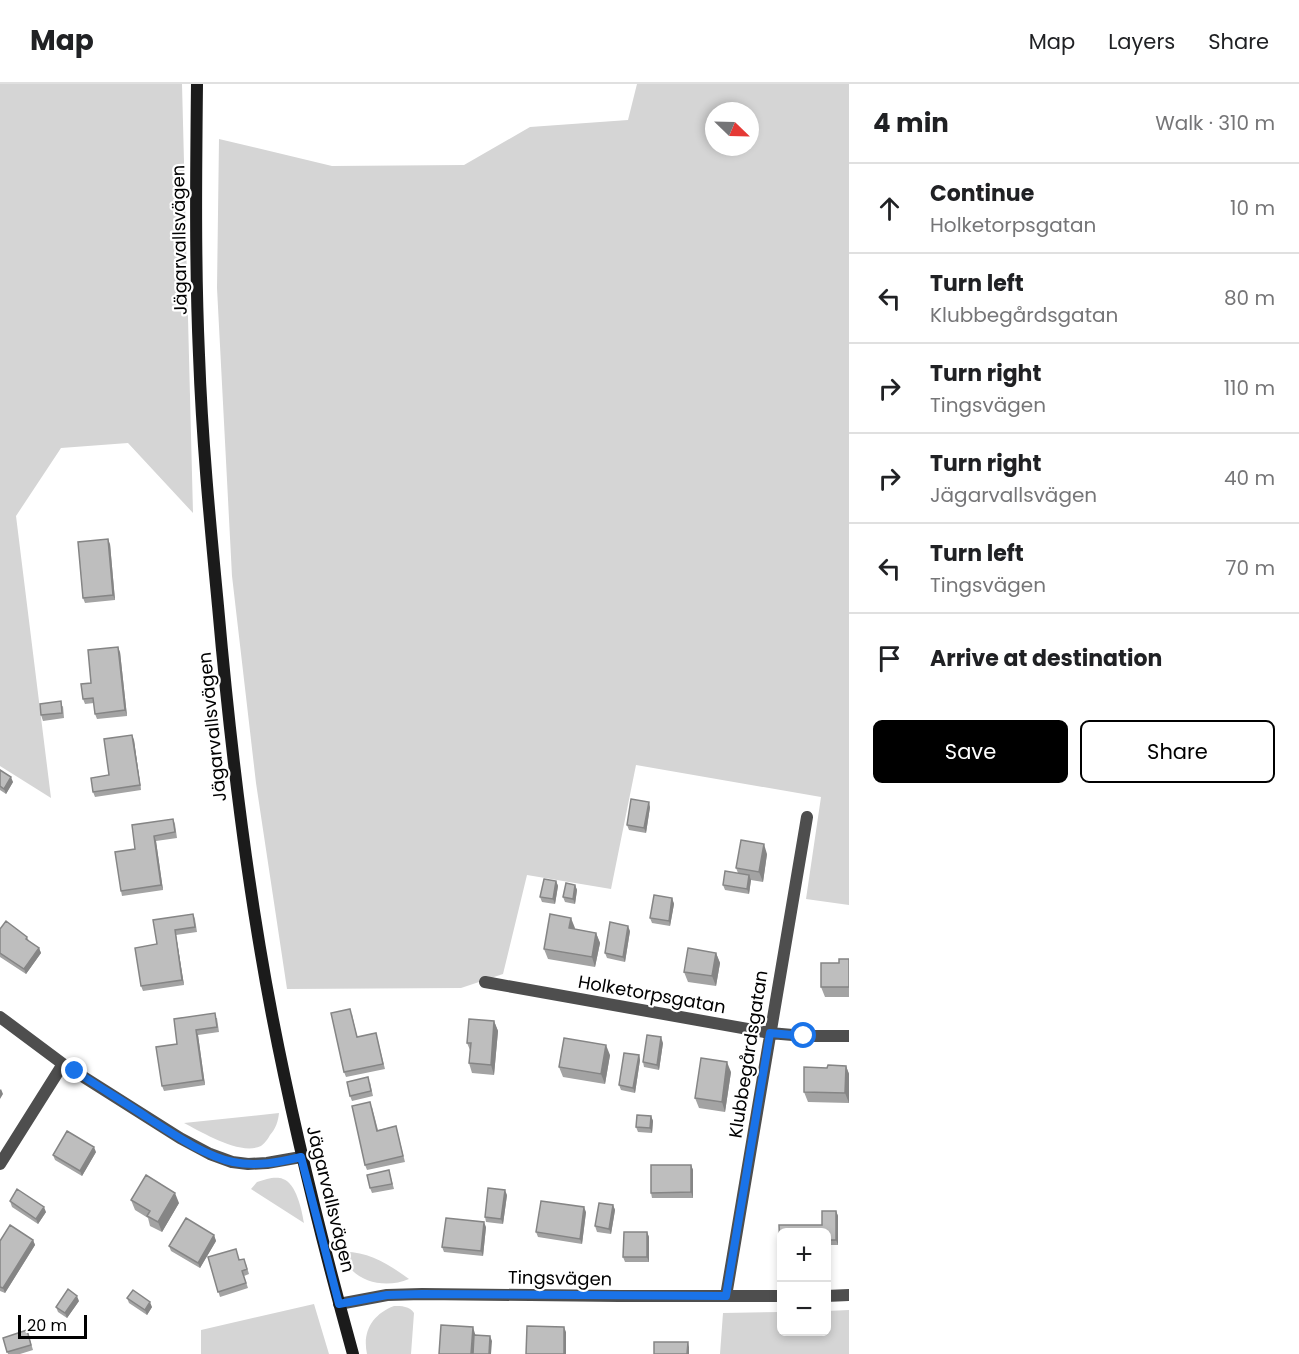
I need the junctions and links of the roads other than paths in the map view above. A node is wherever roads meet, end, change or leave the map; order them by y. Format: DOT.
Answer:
graph roads {
  1 [pos="197,84"];
  2 [pos="807,817"];
  3 [pos="485,982"];
  4 [pos="0,1017"];
  5 [pos="770,1033"];
  6 [pos="849,1036"];
  7 [pos="63,1064"];
  8 [pos="301,1157"];
  9 [pos="0,1164"];
  10 [pos="849,1295"];
  11 [pos="726,1296"];
  12 [pos="777,1296"];
  13 [pos="831,1296"];
  14 [pos="339,1304"];
  15 [pos="352,1354"];
  1 -- 8 [label="street, Jägarvallsvägen"];
  2 -- 5 [label="street, Klubbegårdsgatan"];
  3 -- 5 [label="street, Holketorpsgatan"];
  4 -- 7 [label="street"];
  5 -- 6 [label="street, Holketorpsgatan"];
  5 -- 11 [label="street, Klubbegårdsgatan"];
  7 -- 8 [label="street"];
  7 -- 9 [label="street"];
  8 -- 14 [label="street, Jägarvallsvägen"];
  10 -- 13 [label="street"];
  11 -- 12 [label="street, Tingsvägen"];
  11 -- 14 [label="street, Tingsvägen"];
  14 -- 15 [label="street, Jägarvallsvägen"];
}
